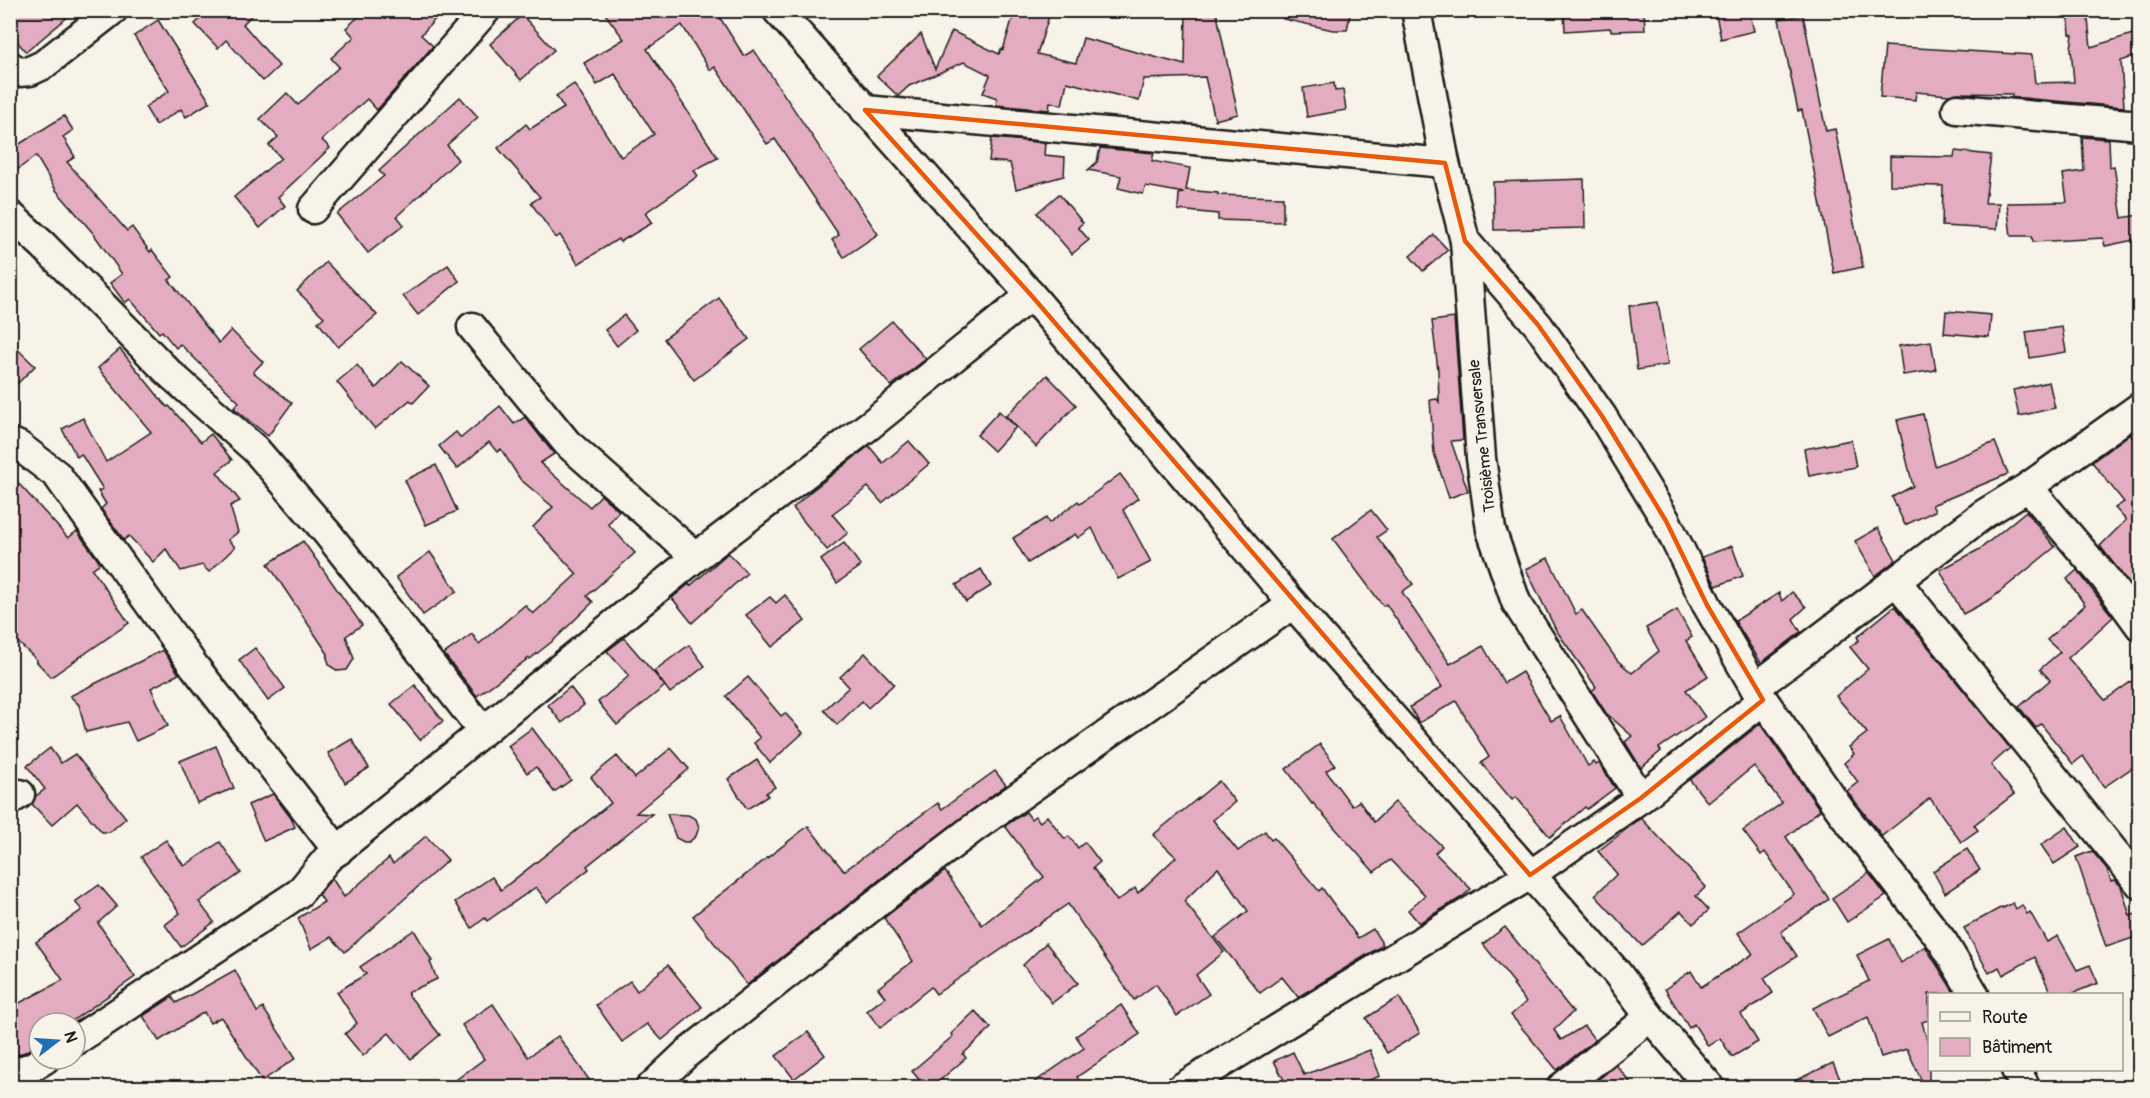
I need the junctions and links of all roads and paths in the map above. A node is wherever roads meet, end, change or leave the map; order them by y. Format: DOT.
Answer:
graph roads {
  1 [pos="112,10"];
  2 [pos="486,10"];
  3 [pos="777,10"];
  4 [pos="1416,10"];
  5 [pos="10,66"];
  6 [pos="1957,109"];
  7 [pos="865,110"];
  8 [pos="2139,125"];
  9 [pos="1445,163"];
  10 [pos="313,209"];
  11 [pos="10,215"];
  12 [pos="1465,241"];
  13 [pos="1031,295"];
  14 [pos="472,327"];
  15 [pos="2139,407"];
  16 [pos="10,442"];
  17 [pos="2028,487"];
  18 [pos="696,557"];
  19 [pos="1896,581"];
  20 [pos="1293,604"];
  21 [pos="2139,626"];
  22 [pos="1759,694"];
  23 [pos="483,731"];
  24 [pos="1641,798"];
  25 [pos="338,851"];
  26 [pos="1530,875"];
  27 [pos="2139,884"];
  28 [pos="1973,993"];
  29 [pos="1650,1017"];
  30 [pos="87,1033"];
  31 [pos="27,1069"];
  32 [pos="2017,1071"];
  33 [pos="10,1074"];
  34 [pos="650,1088"];
  35 [pos="1181,1088"];
  36 [pos="1561,1088"];
  37 [pos="1711,1088"];
  38 [pos="2026,1088"];
  1 -- 5 [label="street"];
  2 -- 10 [label="street"];
  3 -- 7 [label="street"];
  4 -- 9 [label="street, Troisième Transversale"];
  6 -- 8 [label="street"];
  7 -- 9 [label="street"];
  7 -- 13 [label="street"];
  9 -- 12 [label="street, Troisième Transversale"];
  11 -- 23 [label="street"];
  12 -- 22 [label="street"];
  12 -- 24 [label="street, Troisième Transversale"];
  13 -- 18 [label="street"];
  13 -- 20 [label="street"];
  14 -- 18 [label="street"];
  15 -- 17 [label="street"];
  16 -- 25 [label="street"];
  17 -- 19 [label="street"];
  17 -- 21 [label="street"];
  18 -- 23 [label="street"];
  19 -- 22 [label="street"];
  19 -- 27 [label="street"];
  20 -- 26 [label="street"];
  20 -- 34 [label="street"];
  22 -- 24 [label="street"];
  22 -- 28 [label="street"];
  23 -- 25 [label="street"];
  24 -- 26 [label="street"];
  25 -- 30 [label="street"];
  26 -- 29 [label="street"];
  26 -- 35 [label="street"];
  29 -- 36 [label="street"];
  29 -- 37 [label="street"];
  31 -- 33 [label="street"];
  32 -- 38 [label="street"];
}
